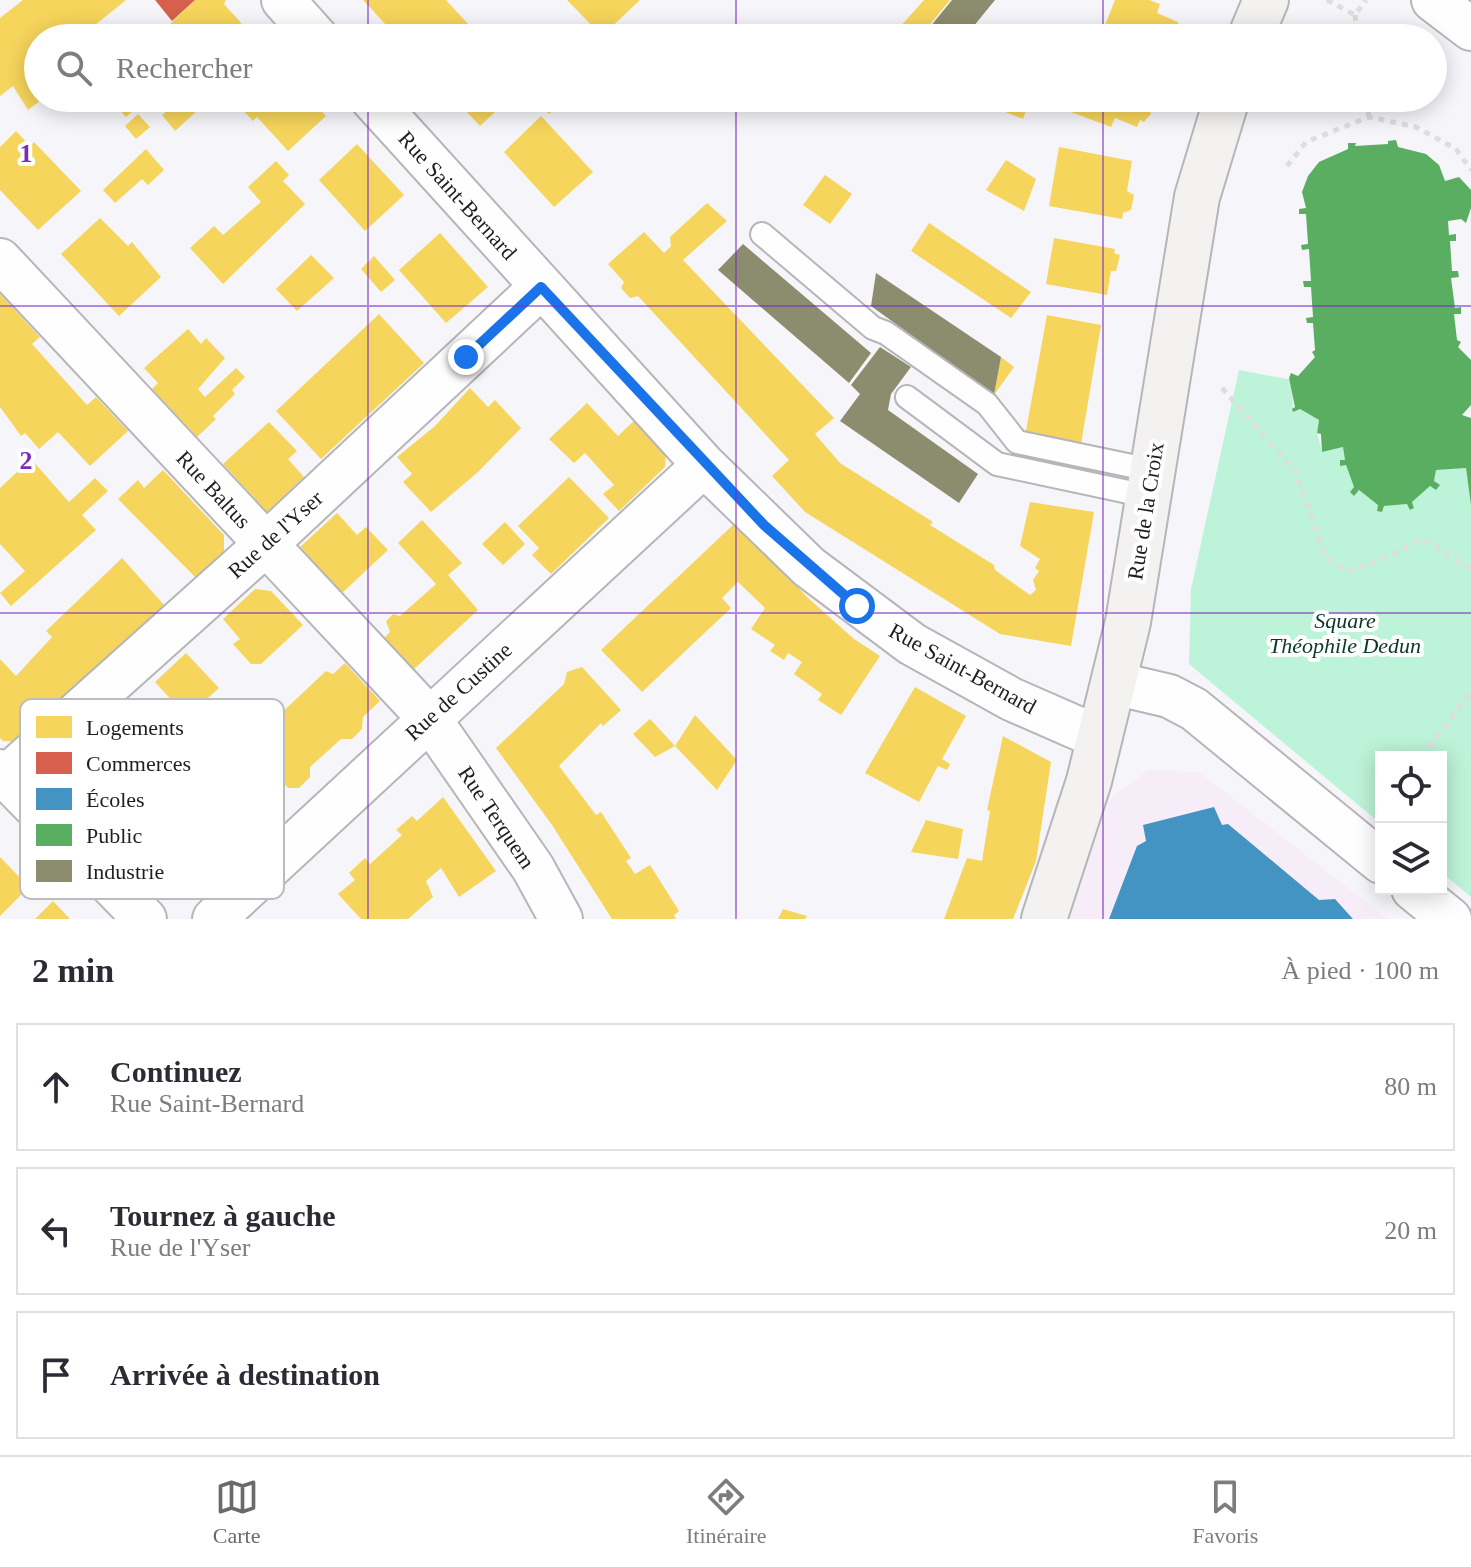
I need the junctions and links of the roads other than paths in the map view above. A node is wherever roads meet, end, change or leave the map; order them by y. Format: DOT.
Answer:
graph roads {
  1 [pos="283,0"];
  2 [pos="1266,0"];
  3 [pos="1433,0"];
  4 [pos="304,24"];
  5 [pos="1256,24"];
  6 [pos="1471,29"];
  7 [pos="384,112"];
  8 [pos="1223,112"];
  9 [pos="762,234"];
  10 [pos="0,260"];
  11 [pos="541,287"];
  12 [pos="907,397"];
  13 [pos="704,465"];
  14 [pos="1149,483"];
  15 [pos="265,545"];
  16 [pos="1114,683"];
  17 [pos="89,699"];
  18 [pos="429,718"];
  19 [pos="1100,738"];
  20 [pos="20,759"];
  21 [pos="3,774"];
  22 [pos="20,791"];
  23 [pos="284,854"];
  24 [pos="1375,857"];
  25 [pos="1420,895"];
  26 [pos="125,899"];
  27 [pos="235,899"];
  28 [pos="145,919"];
  29 [pos="214,919"];
  30 [pos="561,919"];
  31 [pos="1044,919"];
  32 [pos="1450,919"];
  1 -- 4 [label="street"];
  2 -- 5 [label="street"];
  3 -- 6 [label="street"];
  7 -- 11 [label="street, Rue Saint-Bernard"];
  8 -- 14 [label="street, Rue de la Croix"];
  9 -- 14 [label="lane"];
  10 -- 15 [label="street, Rue Baltus"];
  11 -- 13 [label="street, Rue Saint-Bernard"];
  11 -- 15 [label="street, Rue de l'Yser"];
  12 -- 14 [label="lane"];
  13 -- 18 [label="street, Rue de Custine"];
  13 -- 19 [label="street, Rue Saint-Bernard"];
  14 -- 16 [label="street, Rue de la Croix"];
  15 -- 17 [label="street, Rue de l'Yser"];
  15 -- 18 [label="street, Rue Baltus"];
  16 -- 19 [label="street, Rue de la Croix"];
  16 -- 24 [label="street"];
  18 -- 23 [label="street, Rue de Custine"];
  18 -- 30 [label="street, Rue Terquem"];
  19 -- 31 [label="street, Rue de la Croix"];
  20 -- 21 [label="street, Rue de l'Yser"];
  21 -- 22 [label="street"];
  25 -- 32 [label="street"];
  26 -- 28 [label="street"];
  27 -- 29 [label="street, Rue de Custine"];
}
